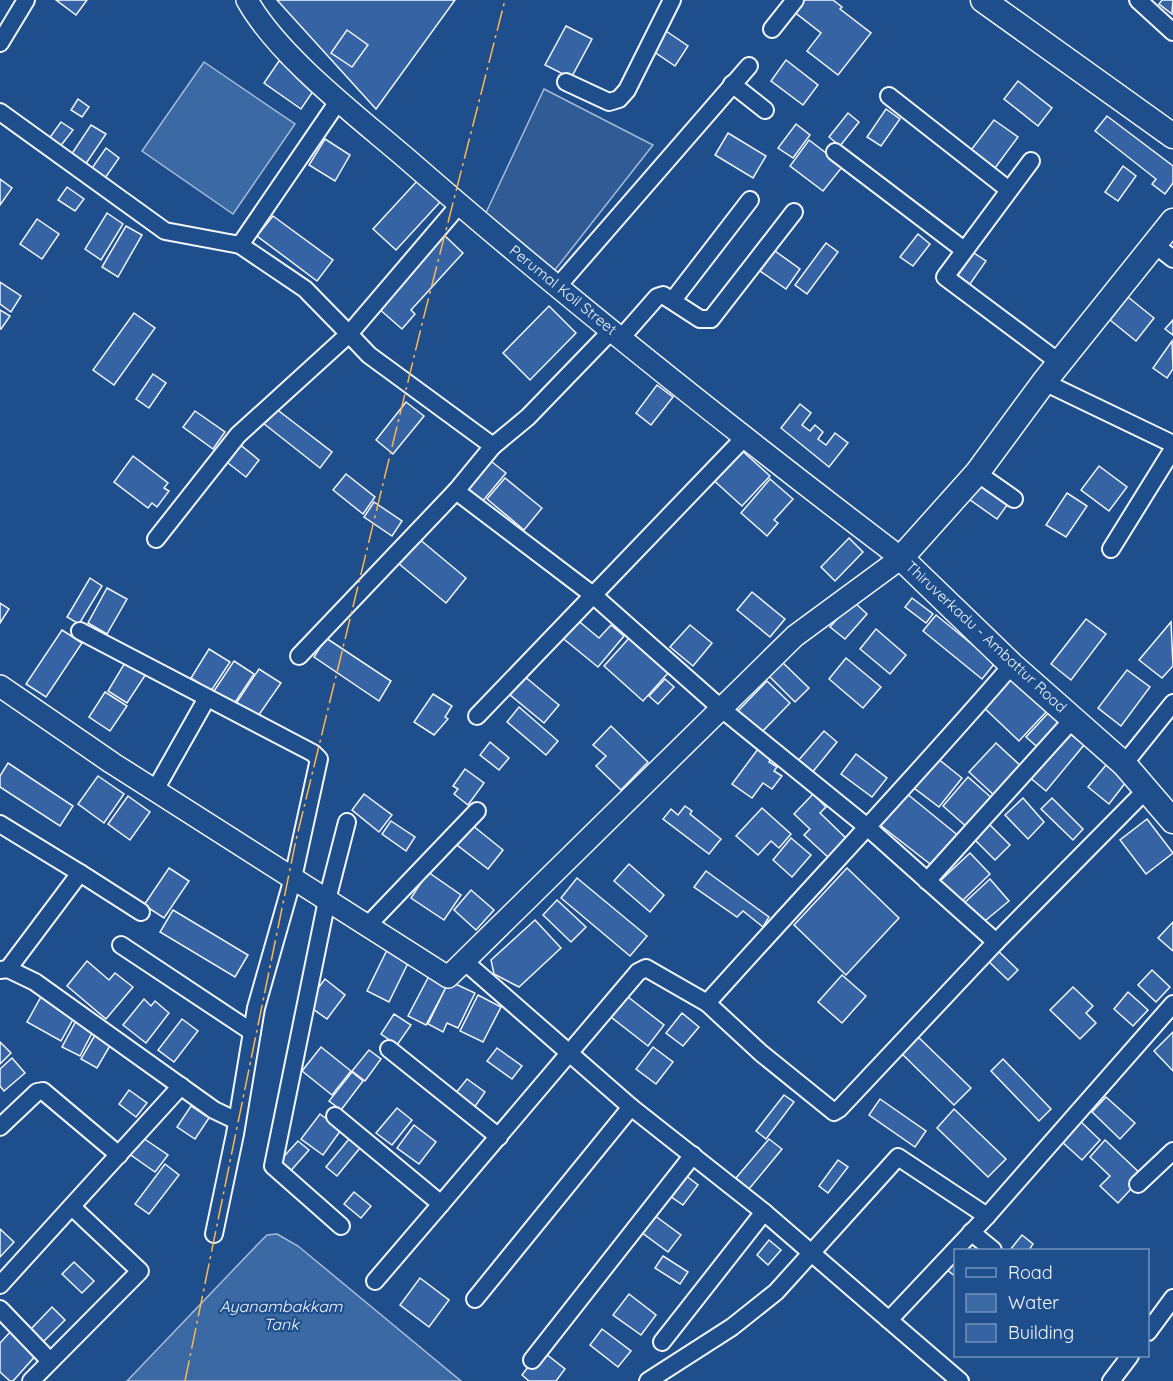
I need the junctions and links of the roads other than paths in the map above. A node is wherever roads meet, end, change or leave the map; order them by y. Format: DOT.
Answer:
graph roads {
  1 [pos="26,0"];
  2 [pos="247,0"];
  3 [pos="672,0"];
  4 [pos="795,0"];
  5 [pos="983,0"];
  6 [pos="1138,0"];
  7 [pos="772,29"];
  8 [pos="1172,29"];
  9 [pos="0,43"];
  10 [pos="748,66"];
  11 [pos="566,82"];
  12 [pos="732,84"];
  13 [pos="889,96"];
  14 [pos="339,100"];
  15 [pos="765,110"];
  16 [pos="0,112"];
  17 [pos="1173,136"];
  18 [pos="835,152"];
  19 [pos="1031,162"];
  20 [pos="1009,190"];
  21 [pos="750,200"];
  22 [pos="459,205"];
  23 [pos="794,212"];
  24 [pos="1173,221"];
  25 [pos="1154,244"];
  26 [pos="240,245"];
  27 [pos="964,250"];
  28 [pos="1173,259"];
  29 [pos="558,286"];
  30 [pos="673,300"];
  31 [pos="349,334"];
  32 [pos="617,334"];
  33 [pos="1060,363"];
  34 [pos="1044,382"];
  35 [pos="744,438"];
  36 [pos="1173,444"];
  37 [pos="494,446"];
  38 [pos="1173,449"];
  39 [pos="977,473"];
  40 [pos="456,491"];
  41 [pos="1014,499"];
  42 [pos="156,539"];
  43 [pos="1111,549"];
  44 [pos="901,558"];
  45 [pos="593,595"];
  46 [pos="80,631"];
  47 [pos="299,656"];
  48 [pos="1012,665"];
  49 [pos="0,686"];
  50 [pos="207,698"];
  51 [pos="1173,703"];
  52 [pos="723,710"];
  53 [pos="477,716"];
  54 [pos="1073,718"];
  55 [pos="1124,764"];
  56 [pos="155,790"];
  57 [pos="1146,790"];
  58 [pos="477,812"];
  59 [pos="1173,820"];
  60 [pos="347,822"];
  61 [pos="0,824"];
  62 [pos="866,826"];
  63 [pos="80,873"];
  64 [pos="293,878"];
  65 [pos="927,881"];
  66 [pos="327,900"];
  67 [pos="141,912"];
  68 [pos="368,925"];
  69 [pos="996,942"];
  70 [pos="121,945"];
  71 [pos="464,961"];
  72 [pos="4,970"];
  73 [pos="707,1003"];
  74 [pos="1173,1004"];
  75 [pos="252,1032"];
  76 [pos="389,1049"];
  77 [pos="569,1054"];
  78 [pos="181,1086"];
  79 [pos="631,1107"];
  80 [pos="335,1116"];
  81 [pos="237,1121"];
  82 [pos="0,1127"];
  83 [pos="500,1137"];
  84 [pos="1173,1151"];
  85 [pos="119,1155"];
  86 [pos="693,1155"];
  87 [pos="1138,1184"];
  88 [pos="441,1204"];
  89 [pos="72,1207"];
  90 [pos="764,1212"];
  91 [pos="987,1216"];
  92 [pos="341,1226"];
  93 [pos="972,1232"];
  94 [pos="214,1234"];
  95 [pos="956,1249"];
  96 [pos="991,1249"];
  97 [pos="954,1251"];
  98 [pos="812,1254"];
  99 [pos="375,1281"];
  100 [pos="0,1285"];
  101 [pos="1173,1298"];
  102 [pos="475,1299"];
  103 [pos="0,1309"];
  104 [pos="889,1320"];
  105 [pos="1149,1331"];
  106 [pos="662,1342"];
  107 [pos="1129,1357"];
  108 [pos="532,1360"];
  109 [pos="51,1361"];
  110 [pos="31,1381"];
  111 [pos="648,1381"];
  112 [pos="960,1381"];
  113 [pos="1112,1381"];
  1 -- 9 [label="street"];
  2 -- 14 [label="street, Perumal Koil Street"];
  3 -- 11 [label="street"];
  4 -- 7 [label="street"];
  5 -- 17 [label="main road"];
  6 -- 8 [label="street"];
  10 -- 12 [label="street"];
  12 -- 15 [label="street"];
  12 -- 29 [label="street"];
  13 -- 20 [label="street"];
  14 -- 22 [label="street, Perumal Koil Street"];
  14 -- 26 [label="street"];
  16 -- 26 [label="street"];
  18 -- 27 [label="street"];
  19 -- 20 [label="street"];
  20 -- 27 [label="street"];
  21 -- 30 [label="street"];
  22 -- 29 [label="street, Perumal Koil Street"];
  22 -- 31 [label="street"];
  23 -- 30 [label="street"];
  24 -- 25 [label="main road, Thiruverkadu - Ambattur Road"];
  25 -- 28 [label="street"];
  25 -- 33 [label="main road, Thiruverkadu - Ambattur Road"];
  26 -- 31 [label="street"];
  27 -- 33 [label="street"];
  29 -- 32 [label="street, Perumal Koil Street"];
  30 -- 32 [label="street"];
  31 -- 37 [label="street"];
  31 -- 42 [label="street"];
  32 -- 35 [label="street, Perumal Koil Street"];
  32 -- 37 [label="street"];
  33 -- 34 [label="main road, Thiruverkadu - Ambattur Road"];
  34 -- 36 [label="street"];
  34 -- 39 [label="main road, Thiruverkadu - Ambattur Road"];
  35 -- 44 [label="street, Perumal Koil Street"];
  35 -- 45 [label="street"];
  37 -- 40 [label="street"];
  38 -- 43 [label="street"];
  39 -- 41 [label="street"];
  39 -- 44 [label="main road, Thiruverkadu - Ambattur Road"];
  40 -- 45 [label="street"];
  40 -- 47 [label="street"];
  44 -- 48 [label="main road, Thiruverkadu - Ambattur Road"];
  44 -- 52 [label="street"];
  45 -- 52 [label="street"];
  45 -- 53 [label="street"];
  46 -- 50 [label="street"];
  48 -- 54 [label="main road, Thiruverkadu - Ambattur Road"];
  48 -- 62 [label="street"];
  49 -- 56 [label="street"];
  50 -- 56 [label="street"];
  50 -- 64 [label="street"];
  51 -- 55 [label="street"];
  52 -- 62 [label="street"];
  52 -- 71 [label="street"];
  54 -- 55 [label="main road, Thiruverkadu - Ambattur Road"];
  54 -- 65 [label="street"];
  55 -- 57 [label="main road, Thiruverkadu - Ambattur Road"];
  56 -- 64 [label="street"];
  57 -- 59 [label="main road, Thiruverkadu - Ambattur Road"];
  57 -- 69 [label="street"];
  58 -- 68 [label="street"];
  60 -- 66 [label="street"];
  61 -- 63 [label="street"];
  62 -- 65 [label="street"];
  62 -- 73 [label="street"];
  63 -- 67 [label="street"];
  63 -- 72 [label="street"];
  64 -- 66 [label="street"];
  64 -- 75 [label="street"];
  65 -- 69 [label="street"];
  66 -- 68 [label="street"];
  66 -- 92 [label="street"];
  68 -- 71 [label="street"];
  69 -- 73 [label="street"];
  70 -- 75 [label="street"];
  71 -- 77 [label="street"];
  72 -- 78 [label="street"];
  73 -- 77 [label="street"];
  74 -- 91 [label="street"];
  75 -- 81 [label="street"];
  76 -- 83 [label="street"];
  77 -- 79 [label="street"];
  77 -- 83 [label="street"];
  78 -- 81 [label="street"];
  78 -- 85 [label="street"];
  79 -- 86 [label="street"];
  79 -- 102 [label="street"];
  80 -- 88 [label="street"];
  81 -- 94 [label="street"];
  82 -- 85 [label="street"];
  83 -- 88 [label="street"];
  84 -- 87 [label="street"];
  85 -- 89 [label="street"];
  86 -- 90 [label="street"];
  86 -- 108 [label="street"];
  88 -- 99 [label="street"];
  89 -- 100 [label="street"];
  89 -- 109 [label="street"];
  90 -- 98 [label="street"];
  90 -- 106 [label="street"];
  91 -- 93 [label="street"];
  91 -- 98 [label="street"];
  93 -- 95 [label="street"];
  93 -- 96 [label="street"];
  97 -- 104 [label="street"];
  98 -- 104 [label="street"];
  98 -- 111 [label="street"];
  101 -- 105 [label="street"];
  103 -- 109 [label="street"];
  104 -- 112 [label="street"];
  107 -- 113 [label="street"];
  109 -- 110 [label="street"];
}
